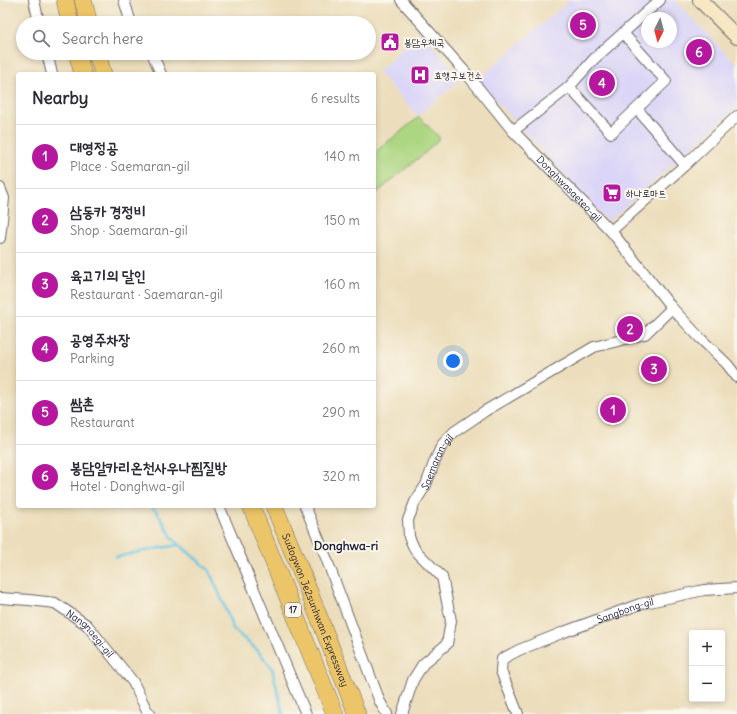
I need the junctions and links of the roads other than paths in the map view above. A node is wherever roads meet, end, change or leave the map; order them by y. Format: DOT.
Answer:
graph roads {
  1 [pos="34,0"];
  2 [pos="64,0"];
  3 [pos="83,0"];
  4 [pos="124,0"];
  5 [pos="401,0"];
  6 [pos="660,0"];
  7 [pos="700,0"];
  8 [pos="37,16"];
  9 [pos="68,16"];
  10 [pos="87,16"];
  11 [pos="129,16"];
  12 [pos="623,33"];
  13 [pos="737,37"];
  14 [pos="49,60"];
  15 [pos="80,60"];
  16 [pos="99,60"];
  17 [pos="155,60"];
  18 [pos="52,72"];
  19 [pos="83,72"];
  20 [pos="102,72"];
  21 [pos="160,72"];
  22 [pos="569,87"];
  23 [pos="637,109"];
  24 [pos="737,116"];
  25 [pos="513,131"];
  26 [pos="685,165"];
  27 [pos="0,188"];
  28 [pos="611,231"];
  29 [pos="0,238"];
  30 [pos="672,308"];
  31 [pos="737,377"];
  32 [pos="220,508"];
  33 [pos="252,508"];
  34 [pos="275,508"];
  35 [pos="306,508"];
  36 [pos="737,588"];
  37 [pos="0,598"];
  38 [pos="150,714"];
  39 [pos="306,714"];
  40 [pos="335,714"];
  41 [pos="357,714"];
  42 [pos="387,714"];
  43 [pos="402,714"];
  44 [pos="518,714"];
  1 -- 8 [label="street"];
  2 -- 9 [label="highway"];
  3 -- 10 [label="highway"];
  4 -- 11 [label="street"];
  5 -- 25 [label="street, Donghwasaeteo-gil"];
  6 -- 12 [label="street"];
  7 -- 13 [label="street"];
  12 -- 22 [label="street"];
  12 -- 23 [label="street"];
  14 -- 18 [label="street"];
  15 -- 19 [label="highway"];
  16 -- 20 [label="highway"];
  17 -- 21 [label="street"];
  22 -- 23 [label="street"];
  22 -- 25 [label="street"];
  23 -- 26 [label="street"];
  24 -- 26 [label="street"];
  25 -- 28 [label="street, Donghwasaeteo-gil"];
  26 -- 28 [label="street"];
  27 -- 29 [label="street"];
  28 -- 30 [label="street, Donghwasaeteo-gil"];
  30 -- 31 [label="street, Donghwasaeteo-gil"];
  30 -- 43 [label="street, Saemaran-gil"];
  32 -- 39 [label="street"];
  33 -- 40 [label="highway, 17"];
  34 -- 41 [label="highway, Sudogwon Je2sunhwan Expressway / 17"];
  35 -- 42 [label="street"];
  36 -- 44 [label="street, Sangbong-gil"];
  37 -- 38 [label="street, Nangnaegi-gil"];
}
